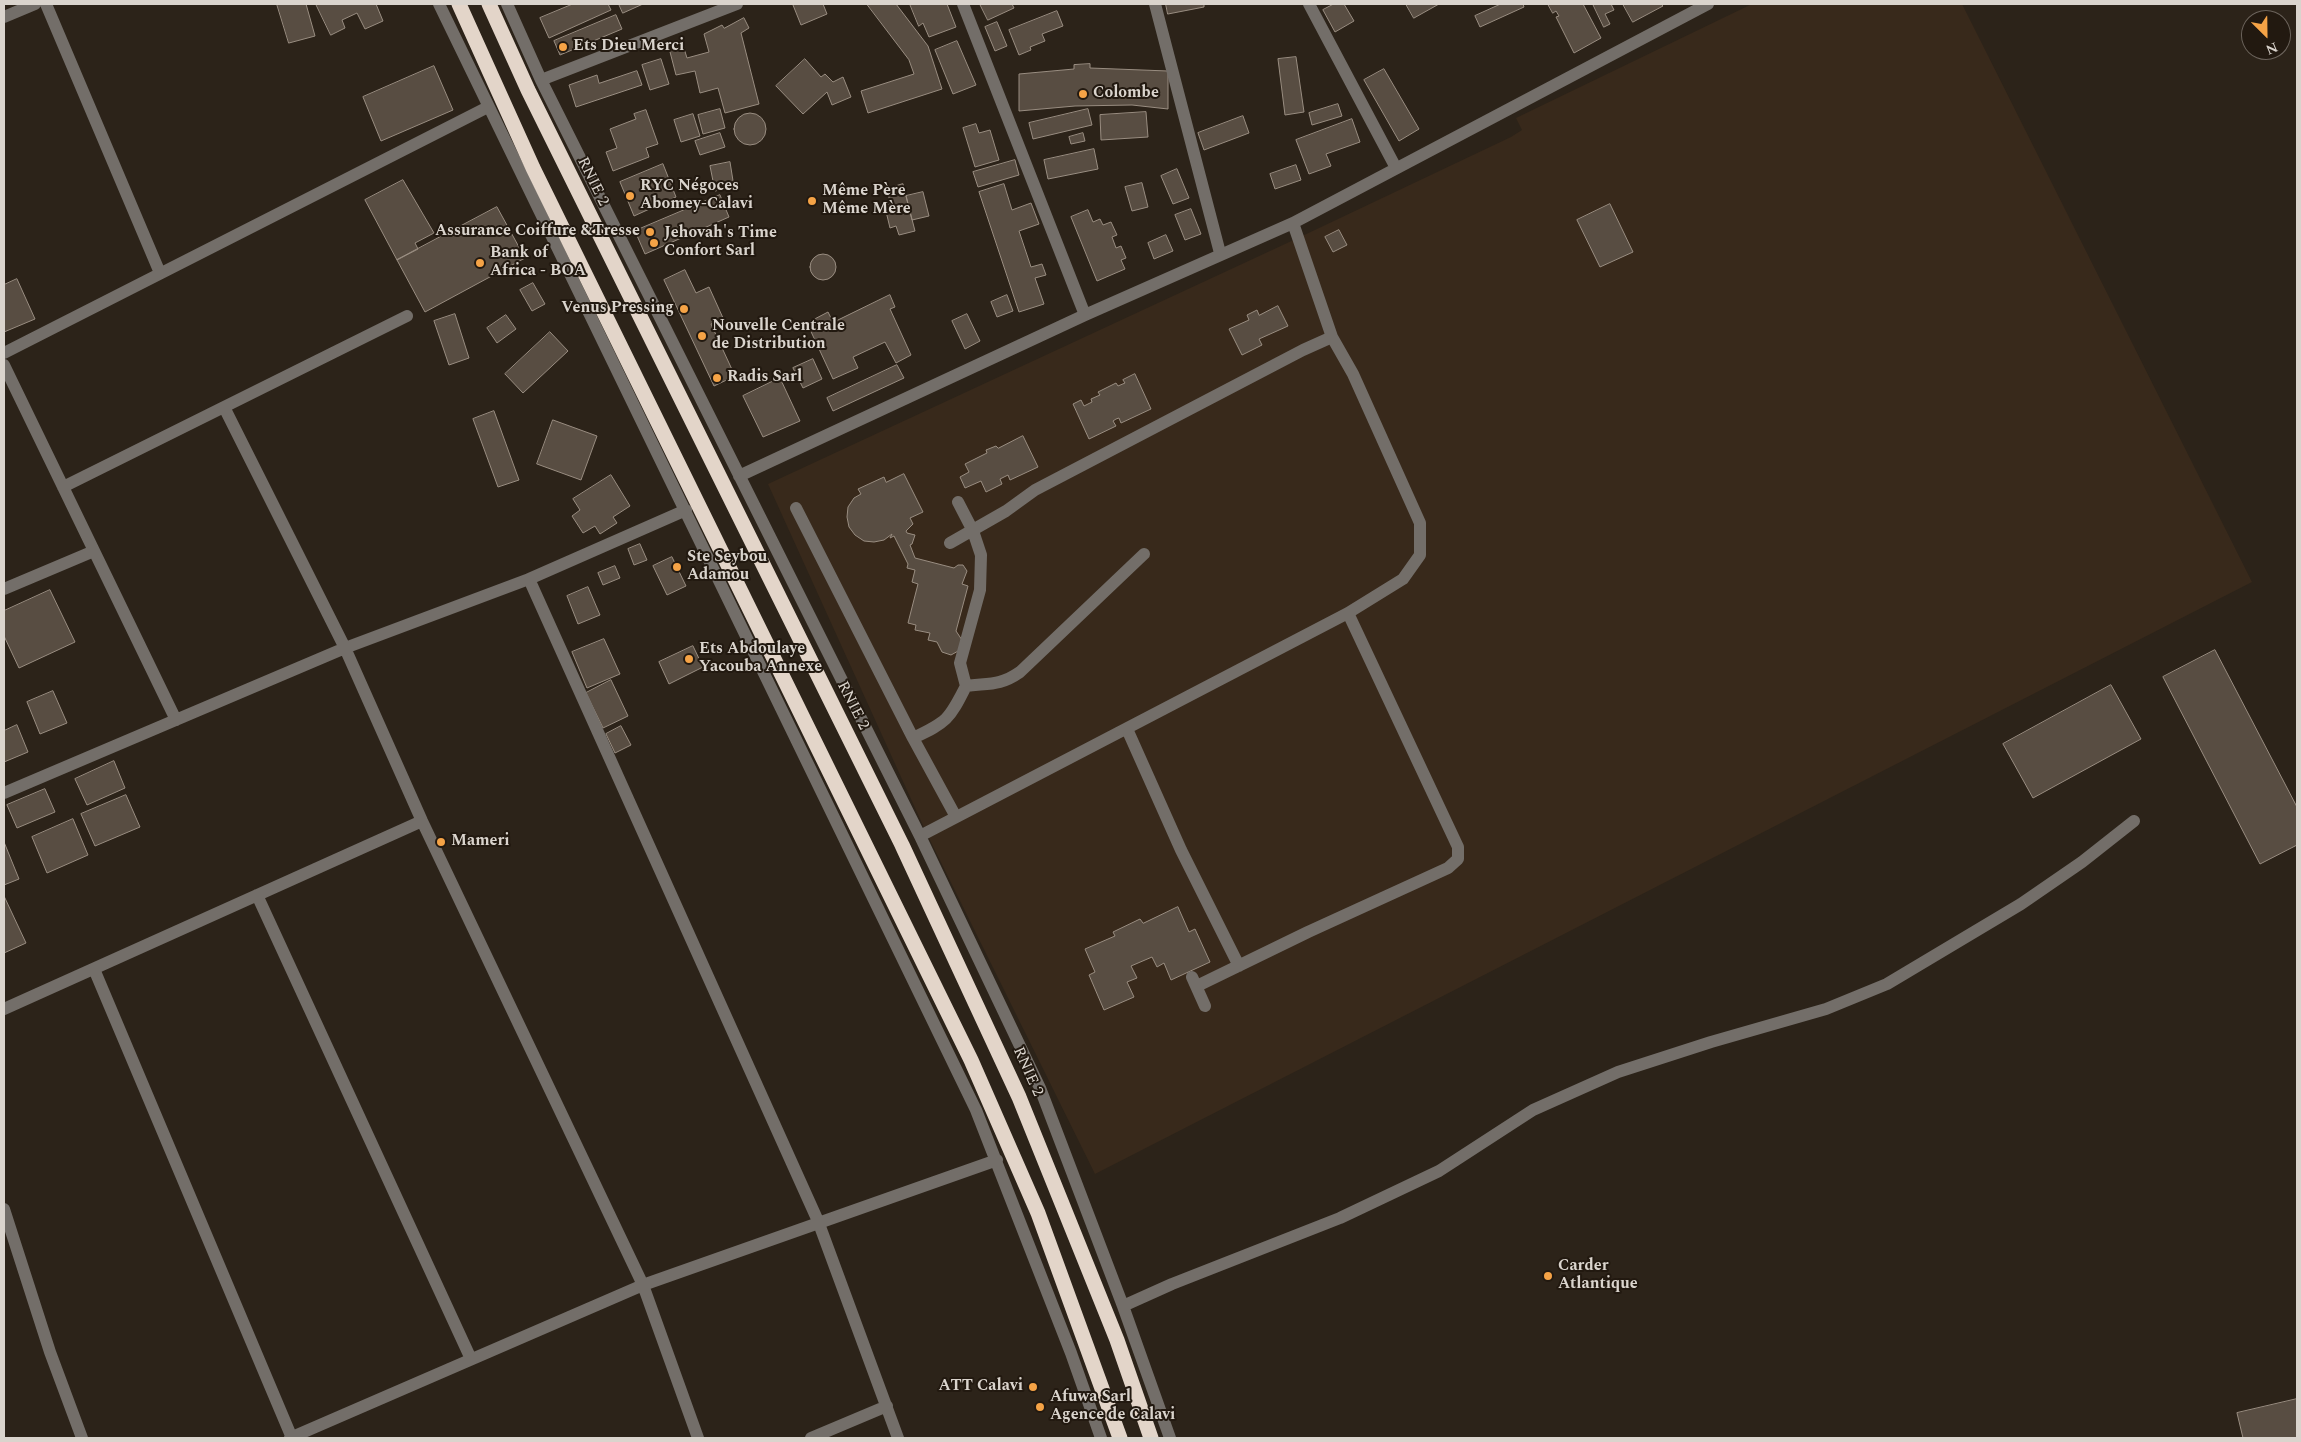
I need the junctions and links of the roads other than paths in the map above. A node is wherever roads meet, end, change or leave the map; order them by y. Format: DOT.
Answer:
graph roads {
  1 [pos="34,4"];
  2 [pos="46,4"];
  3 [pos="439,4"];
  4 [pos="459,4"];
  5 [pos="489,4"];
  6 [pos="507,4"];
  7 [pos="737,4"];
  8 [pos="963,4"];
  9 [pos="1155,4"];
  10 [pos="1309,4"];
  11 [pos="1708,4"];
  12 [pos="709,9"];
  13 [pos="4,17"];
  14 [pos="540,80"];
  15 [pos="488,106"];
  16 [pos="1396,168"];
  17 [pos="1293,223"];
  18 [pos="1220,253"];
  19 [pos="160,273"];
  20 [pos="1085,315"];
  21 [pos="407,316"];
  22 [pos="1332,337"];
  23 [pos="4,353"];
  24 [pos="4,365"];
  25 [pos="224,407"];
  26 [pos="739,476"];
  27 [pos="63,487"];
  28 [pos="958,502"];
  29 [pos="796,508"];
  30 [pos="686,510"];
  31 [pos="973,531"];
  32 [pos="950,543"];
  33 [pos="94,552"];
  34 [pos="1144,554"];
  35 [pos="529,579"];
  36 [pos="4,589"];
  37 [pos="1348,613"];
  38 [pos="345,648"];
  39 [pos="966,686"];
  40 [pos="176,720"];
  41 [pos="1127,729"];
  42 [pos="913,738"];
  43 [pos="4,793"];
  44 [pos="956,817"];
  45 [pos="422,821"];
  46 [pos="2134,821"];
  47 [pos="920,836"];
  48 [pos="256,895"];
  49 [pos="1239,966"];
  50 [pos="94,969"];
  51 [pos="1205,1006"];
  52 [pos="4,1009"];
  53 [pos="997,1160"];
  54 [pos="4,1210"];
  55 [pos="818,1221"];
  56 [pos="643,1285"];
  57 [pos="1124,1306"];
  58 [pos="471,1359"];
  59 [pos="887,1406"];
  60 [pos="82,1438"];
  61 [pos="291,1438"];
  62 [pos="698,1438"];
  63 [pos="811,1438"];
  64 [pos="898,1438"];
  65 [pos="1101,1438"];
  66 [pos="1120,1438"];
  67 [pos="1151,1438"];
  68 [pos="1170,1438"];
  1 -- 13 [label="street"];
  2 -- 19 [label="street"];
  3 -- 15 [label="street"];
  4 -- 66 [label="highway"];
  5 -- 67 [label="highway, RNIE 2 / RNIE 2"];
  6 -- 14 [label="street"];
  7 -- 12 [label="street"];
  8 -- 20 [label="street"];
  9 -- 18 [label="street"];
  10 -- 16 [label="street"];
  11 -- 16 [label="street"];
  12 -- 14 [label="street"];
  14 -- 26 [label="street"];
  15 -- 19 [label="street"];
  15 -- 30 [label="street"];
  16 -- 17 [label="street"];
  17 -- 18 [label="street"];
  17 -- 22 [label="street"];
  18 -- 20 [label="street"];
  19 -- 23 [label="street"];
  20 -- 26 [label="street"];
  21 -- 25 [label="street"];
  22 -- 31 [label="street"];
  22 -- 37 [label="street"];
  24 -- 27 [label="street"];
  25 -- 27 [label="street"];
  25 -- 38 [label="street"];
  26 -- 47 [label="street"];
  27 -- 33 [label="street"];
  28 -- 31 [label="street"];
  29 -- 42 [label="street"];
  30 -- 35 [label="street"];
  30 -- 53 [label="street"];
  31 -- 32 [label="street"];
  31 -- 39 [label="street"];
  33 -- 36 [label="street"];
  33 -- 40 [label="street"];
  34 -- 39 [label="street"];
  35 -- 38 [label="street"];
  35 -- 55 [label="street"];
  37 -- 41 [label="street"];
  37 -- 49 [label="street"];
  38 -- 40 [label="street"];
  38 -- 45 [label="street"];
  39 -- 42 [label="street"];
  40 -- 43 [label="street"];
  41 -- 44 [label="street"];
  41 -- 49 [label="street"];
  42 -- 44 [label="street"];
  44 -- 47 [label="street"];
  45 -- 48 [label="street"];
  45 -- 56 [label="street"];
  46 -- 57 [label="street"];
  47 -- 57 [label="street"];
  48 -- 50 [label="street"];
  48 -- 58 [label="street"];
  49 -- 51 [label="street"];
  50 -- 52 [label="street"];
  50 -- 61 [label="street"];
  53 -- 55 [label="street"];
  53 -- 65 [label="street"];
  54 -- 60 [label="street"];
  55 -- 56 [label="street"];
  55 -- 59 [label="street"];
  56 -- 58 [label="street"];
  56 -- 62 [label="street"];
  57 -- 68 [label="street"];
  58 -- 61 [label="street"];
  59 -- 63 [label="street"];
  59 -- 64 [label="street"];
}
